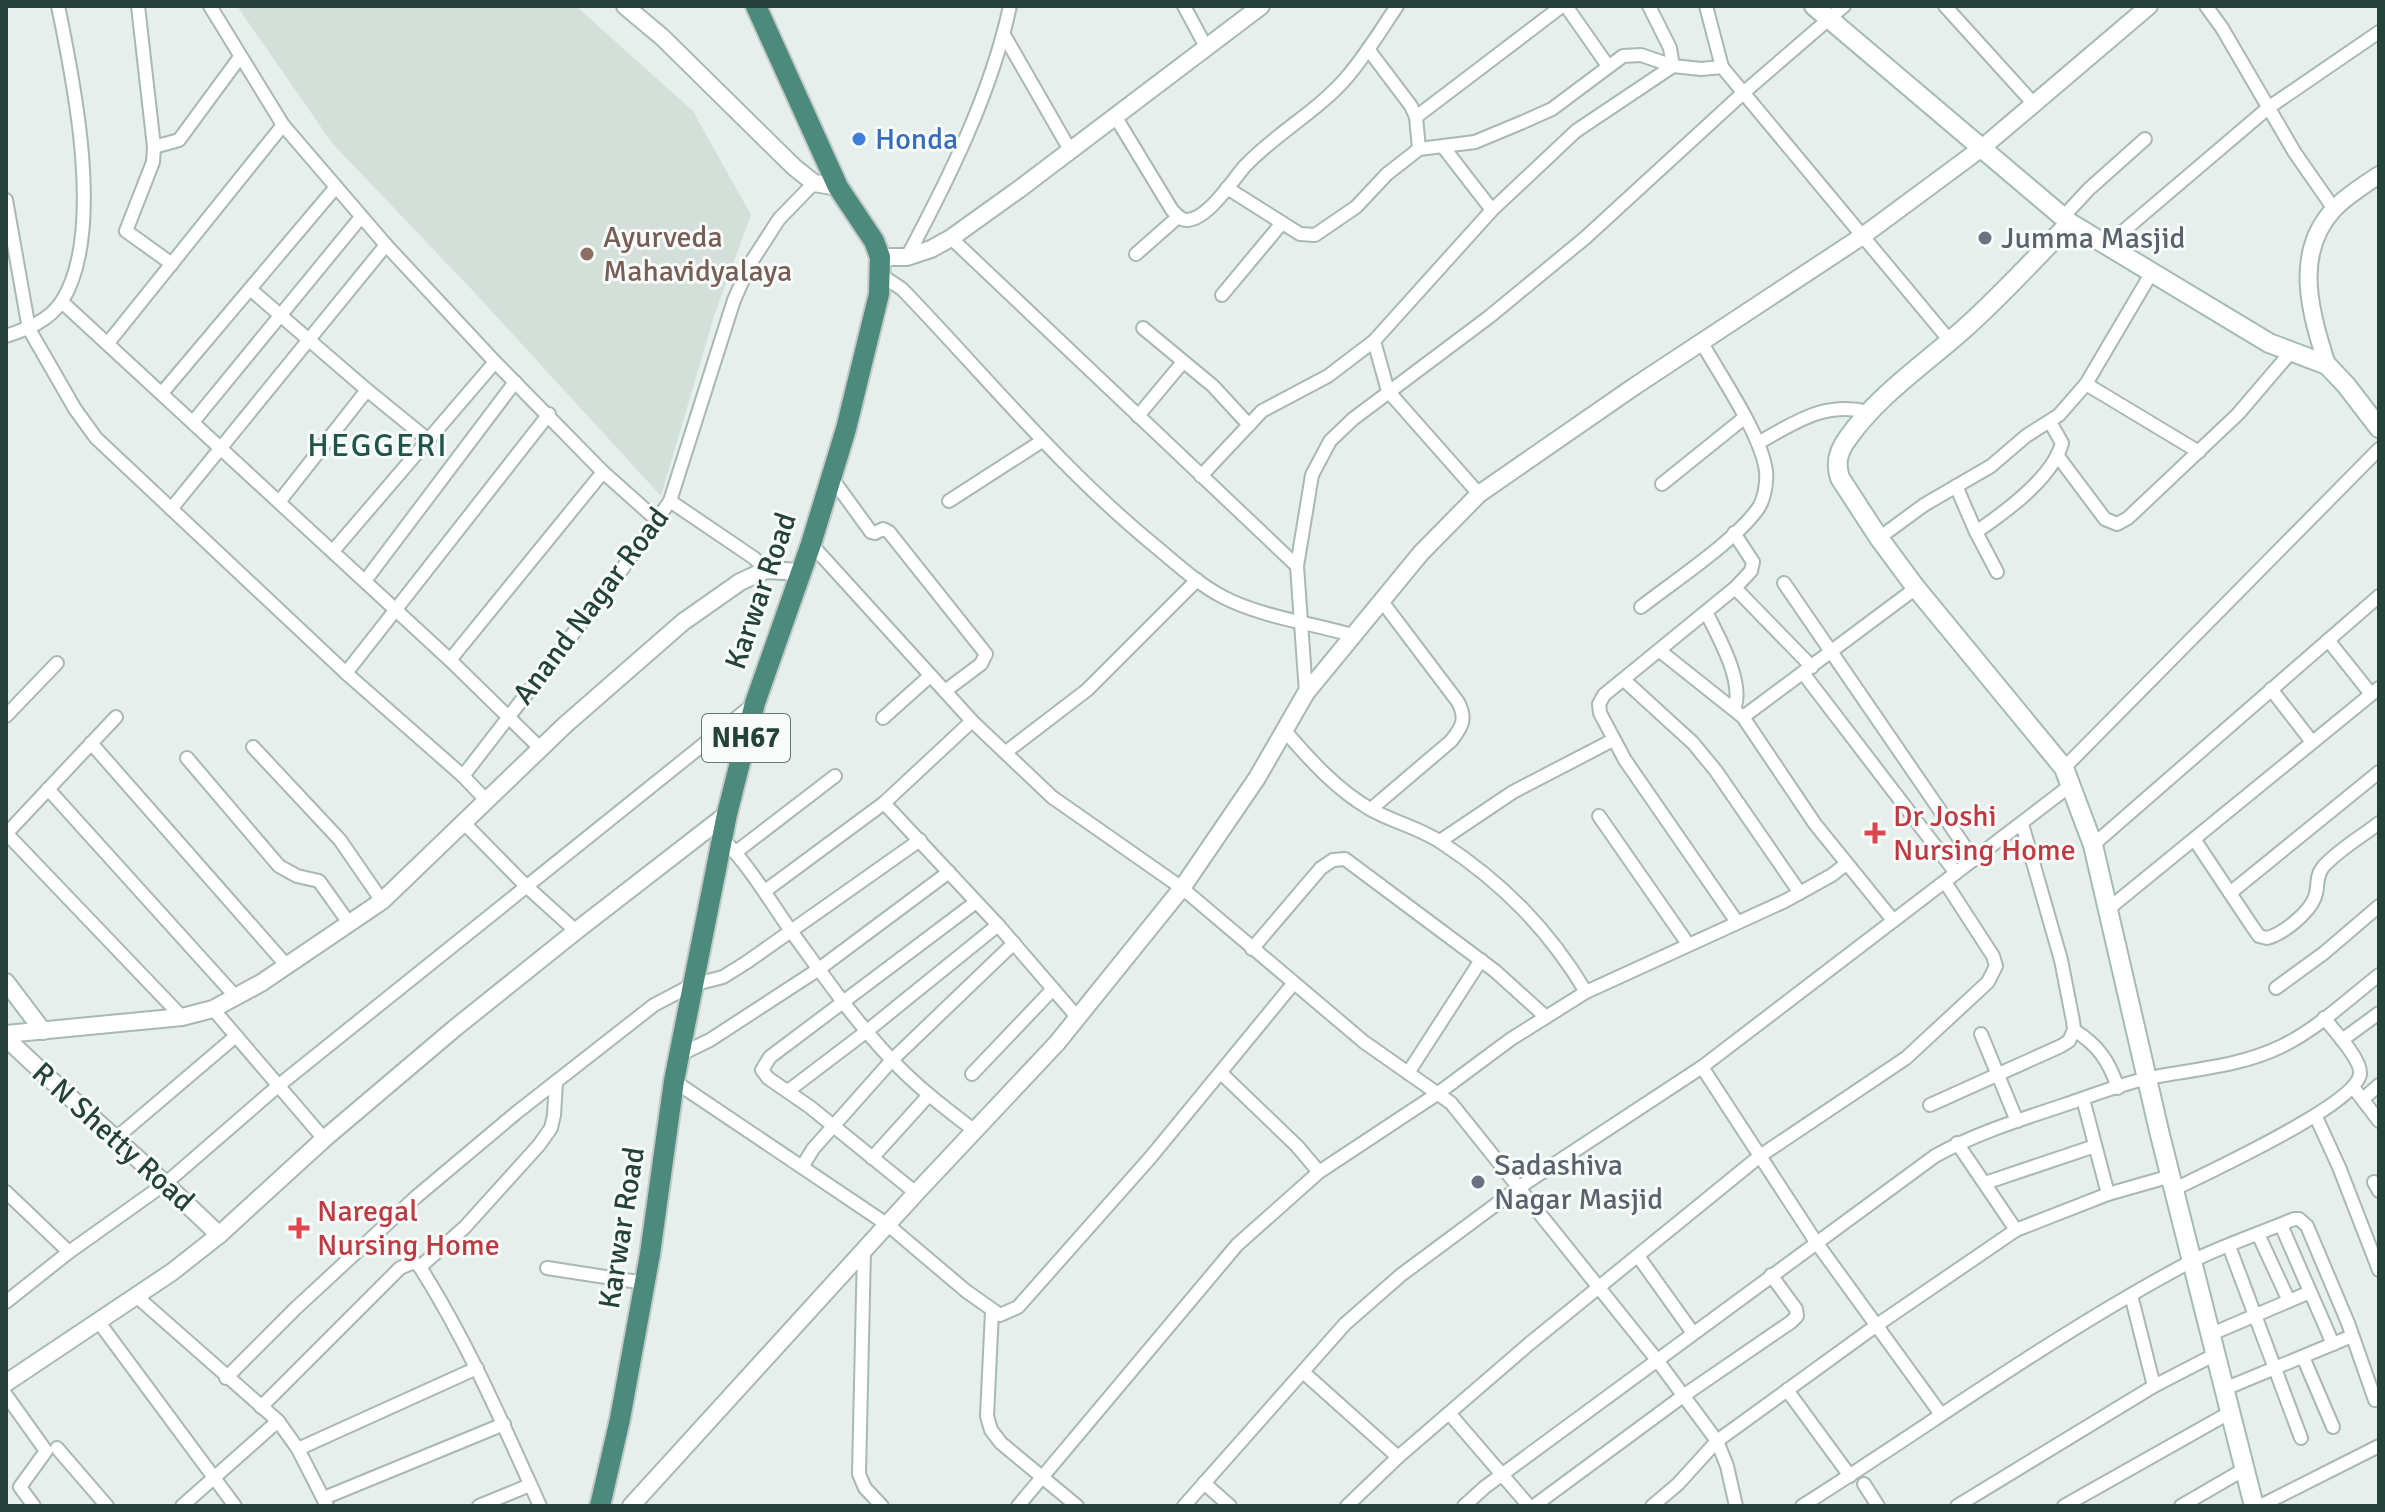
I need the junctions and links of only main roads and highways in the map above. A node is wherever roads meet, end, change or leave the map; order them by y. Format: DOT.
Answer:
graph roads {
  1 [pos="756,6"];
  2 [pos="1814,6"];
  3 [pos="1837,12"];
  4 [pos="2066,220"];
  5 [pos="2379,428"];
  6 [pos="600,1506"];
  7 [pos="2254,1506"];
  1 -- 6 [label="highway, Karwar Road / NH67"];
  2 -- 3 [label="main road"];
  3 -- 4 [label="main road"];
  4 -- 5 [label="main road"];
  4 -- 7 [label="main road"];
}
